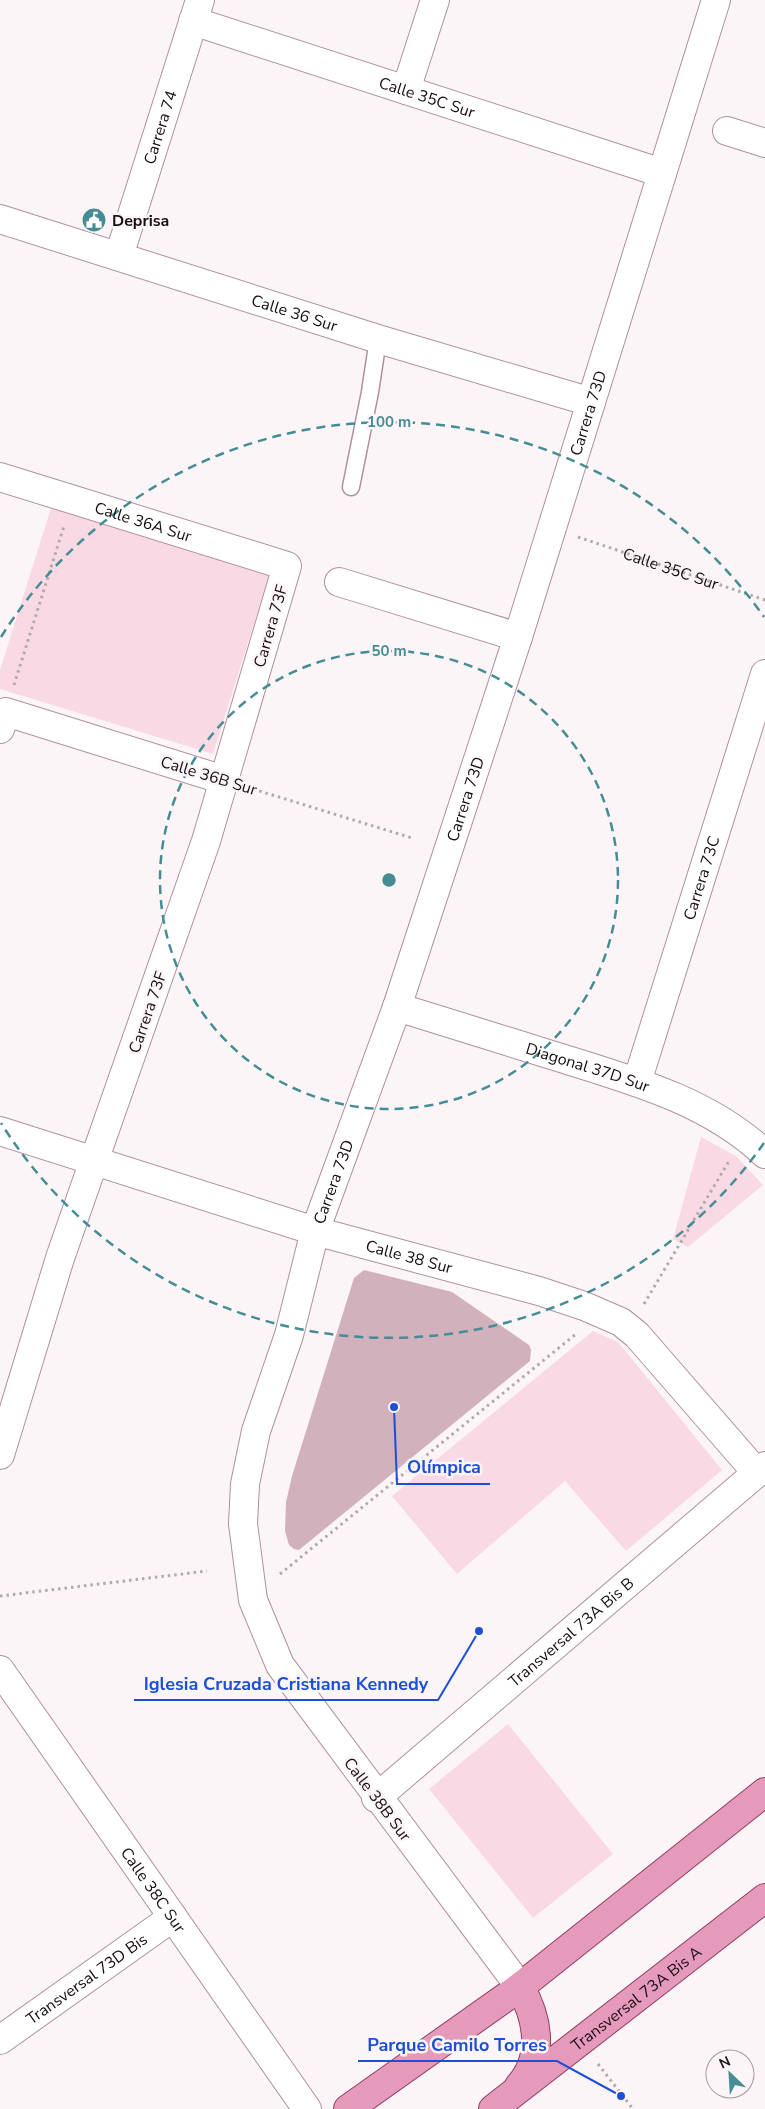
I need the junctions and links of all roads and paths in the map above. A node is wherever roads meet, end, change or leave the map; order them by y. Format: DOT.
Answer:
graph roads {
  1 [pos="435,0"];
  2 [pos="716,0"];
  3 [pos="196,11"];
  4 [pos="406,90"];
  5 [pos="727,131"];
  6 [pos="765,143"];
  7 [pos="662,173"];
  8 [pos="0,219"];
  9 [pos="119,256"];
  10 [pos="378,339"];
  11 [pos="591,402"];
  12 [pos="0,476"];
  13 [pos="351,486"];
  14 [pos="72,499"];
  15 [pos="575,536"];
  16 [pos="288,566"];
  17 [pos="339,582"];
  18 [pos="765,600"];
  19 [pos="518,638"];
  20 [pos="765,674"];
  21 [pos="3,721"];
  22 [pos="224,780"];
  23 [pos="412,838"];
  24 [pos="397,1007"];
  25 [pos="637,1082"];
  26 [pos="0,1131"];
  27 [pos="745,1134"];
  28 [pos="765,1154"];
  29 [pos="94,1161"];
  30 [pos="315,1231"];
  31 [pos="602,1313"];
  32 [pos="630,1328"];
  33 [pos="0,1455"];
  34 [pos="761,1470"];
  35 [pos="207,1571"];
  36 [pos="279,1574"];
  37 [pos="0,1596"];
  38 [pos="253,1600"];
  39 [pos="0,1670"];
  40 [pos="765,1792"];
  41 [pos="376,1798"];
  42 [pos="765,1898"];
  43 [pos="173,1917"];
  44 [pos="520,1987"];
  45 [pos="0,2040"];
  46 [pos="598,2064"];
  47 [pos="500,2104"];
  48 [pos="307,2109"];
  49 [pos="348,2109"];
  50 [pos="633,2109"];
  1 -- 4 [label="street"];
  2 -- 7 [label="street, Carrera 73D"];
  3 -- 4 [label="street, Calle 35C Sur"];
  3 -- 9 [label="street, Carrera 74"];
  4 -- 7 [label="street, Calle 35C Sur"];
  5 -- 6 [label="street"];
  7 -- 11 [label="street, Carrera 73D"];
  8 -- 9 [label="street, Calle 36 Sur"];
  9 -- 10 [label="street, Calle 36 Sur"];
  10 -- 11 [label="street, Calle 36 Sur"];
  10 -- 13 [label="lane"];
  11 -- 19 [label="street, Carrera 73D"];
  12 -- 14 [label="street, Calle 36A Sur"];
  14 -- 16 [label="street, Calle 36A Sur"];
  14 -- 21 [label="path"];
  15 -- 18 [label="path, Calle 35C Sur"];
  16 -- 22 [label="street, Carrera 73F"];
  17 -- 19 [label="street"];
  19 -- 24 [label="street, Carrera 73D"];
  20 -- 25 [label="street, Carrera 73C"];
  21 -- 22 [label="street, Calle 36B Sur"];
  22 -- 23 [label="path, Calle 36B Sur"];
  22 -- 29 [label="street, Carrera 73F"];
  24 -- 25 [label="street, Diagonal 37D Sur"];
  24 -- 30 [label="street, Carrera 73D"];
  25 -- 27 [label="street, Diagonal 37D Sur"];
  26 -- 29 [label="street, Calle 38 Sur"];
  27 -- 28 [label="street, Diagonal 37D Sur"];
  27 -- 32 [label="path"];
  29 -- 30 [label="street, Calle 38 Sur"];
  29 -- 33 [label="street, Carrera 73F"];
  30 -- 31 [label="street, Calle 38 Sur"];
  30 -- 38 [label="street, Carrera 73D"];
  31 -- 32 [label="street, Calle 38 Sur"];
  31 -- 36 [label="path"];
  32 -- 34 [label="street, Calle 38 Sur"];
  34 -- 41 [label="street, Transversal 73A Bis B"];
  35 -- 37 [label="path"];
  38 -- 41 [label="street, Calle 38B Sur"];
  39 -- 43 [label="street, Calle 38C Sur"];
  40 -- 44 [label="main road"];
  41 -- 44 [label="street, Calle 38B Sur"];
  42 -- 47 [label="main road, Transversal 73A Bis A"];
  43 -- 45 [label="street, Transversal 73D Bis"];
  43 -- 48 [label="street, Calle 38C Sur"];
  44 -- 47 [label="main road"];
  44 -- 49 [label="main road"];
  46 -- 50 [label="path"];
}
